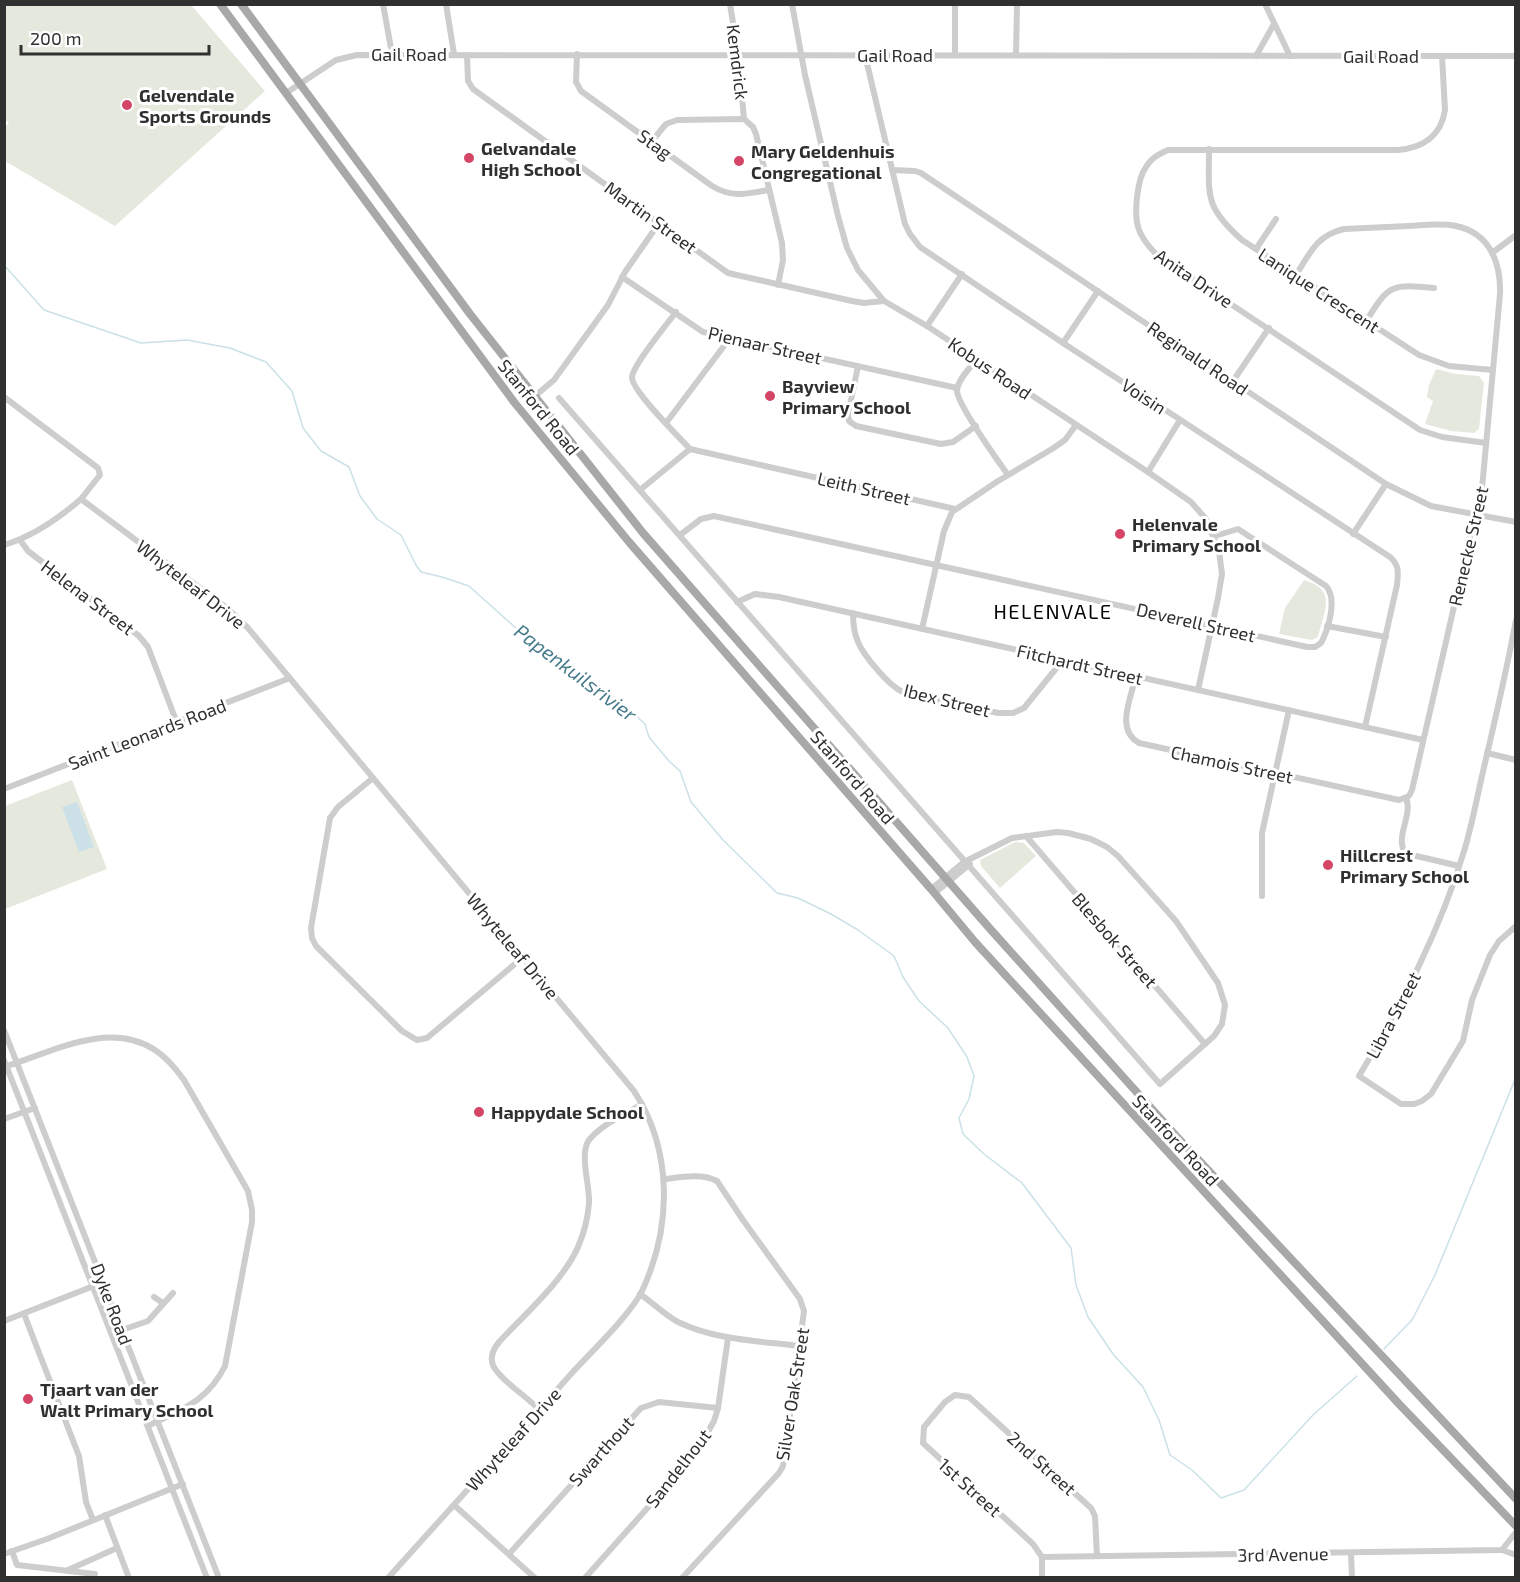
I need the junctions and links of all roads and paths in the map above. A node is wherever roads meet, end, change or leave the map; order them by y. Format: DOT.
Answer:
graph roads {
  1 [pos="220,4"];
  2 [pos="242,4"];
  3 [pos="383,4"];
  4 [pos="446,4"];
  5 [pos="730,4"];
  6 [pos="792,4"];
  7 [pos="955,4"];
  8 [pos="1017,4"];
  9 [pos="1265,4"];
  10 [pos="1274,24"];
  11 [pos="392,54"];
  12 [pos="454,54"];
  13 [pos="577,54"];
  14 [pos="738,54"];
  15 [pos="467,55"];
  16 [pos="801,55"];
  17 [pos="865,55"];
  18 [pos="956,55"];
  19 [pos="1016,56"];
  20 [pos="1256,56"];
  21 [pos="1290,56"];
  22 [pos="1442,56"];
  23 [pos="1515,57"];
  24 [pos="300,83"];
  25 [pos="286,93"];
  26 [pos="744,120"];
  27 [pos="652,141"];
  28 [pos="1209,149"];
  29 [pos="892,170"];
  30 [pos="768,190"];
  31 [pos="1276,219"];
  32 [pos="659,223"];
  33 [pos="1515,235"];
  34 [pos="1256,249"];
  35 [pos="1492,253"];
  36 [pos="962,274"];
  37 [pos="1296,275"];
  38 [pos="622,278"];
  39 [pos="778,285"];
  40 [pos="1434,288"];
  41 [pos="1098,291"];
  42 [pos="884,301"];
  43 [pos="676,312"];
  44 [pos="1367,320"];
  45 [pos="927,326"];
  46 [pos="1269,328"];
  47 [pos="730,338"];
  48 [pos="1063,343"];
  49 [pos="977,359"];
  50 [pos="858,366"];
  51 [pos="1493,370"];
  52 [pos="1233,381"];
  53 [pos="957,388"];
  54 [pos="535,396"];
  55 [pos="4,397"];
  56 [pos="559,398"];
  57 [pos="1180,420"];
  58 [pos="666,423"];
  59 [pos="1076,425"];
  60 [pos="976,426"];
  61 [pos="1486,443"];
  62 [pos="690,449"];
  63 [pos="1148,472"];
  64 [pos="1008,475"];
  65 [pos="1386,483"];
  66 [pos="640,490"];
  67 [pos="81,499"];
  68 [pos="955,509"];
  69 [pos="1475,515"];
  70 [pos="1515,522"];
  71 [pos="1353,534"];
  72 [pos="680,535"];
  73 [pos="1215,536"];
  74 [pos="20,540"];
  75 [pos="4,545"];
  76 [pos="937,564"];
  77 [pos="737,602"];
  78 [pos="853,613"];
  79 [pos="1515,620"];
  80 [pos="1212,626"];
  81 [pos="1327,626"];
  82 [pos="922,629"];
  83 [pos="1386,637"];
  84 [pos="1063,660"];
  85 [pos="1136,676"];
  86 [pos="290,678"];
  87 [pos="1198,690"];
  88 [pos="1289,710"];
  89 [pos="177,723"];
  90 [pos="1365,727"];
  91 [pos="1424,740"];
  92 [pos="1487,753"];
  93 [pos="1515,760"];
  94 [pos="1275,774"];
  95 [pos="373,778"];
  96 [pos="4,789"];
  97 [pos="1406,798"];
  98 [pos="1026,836"];
  99 [pos="966,864"];
  100 [pos="1459,866"];
  101 [pos="947,880"];
  102 [pos="933,891"];
  103 [pos="1262,897"];
  104 [pos="1515,926"];
  105 [pos="522,958"];
  106 [pos="4,1030"];
  107 [pos="1205,1044"];
  108 [pos="6,1063"];
  109 [pos="17,1063"];
  110 [pos="642,1104"];
  111 [pos="35,1108"];
  112 [pos="24,1112"];
  113 [pos="4,1119"];
  114 [pos="664,1179"];
  115 [pos="104,1282"];
  116 [pos="93,1286"];
  117 [pos="173,1293"];
  118 [pos="640,1294"];
  119 [pos="154,1297"];
  120 [pos="163,1303"];
  121 [pos="24,1314"];
  122 [pos="4,1321"];
  123 [pos="122,1330"];
  124 [pos="728,1338"];
  125 [pos="799,1346"];
  126 [pos="952,1396"];
  127 [pos="718,1408"];
  128 [pos="540,1410"];
  129 [pos="158,1421"];
  130 [pos="148,1426"];
  131 [pos="183,1484"];
  132 [pos="173,1488"];
  133 [pos="1515,1499"];
  134 [pos="454,1505"];
  135 [pos="105,1515"];
  136 [pos="93,1520"];
  137 [pos="1515,1526"];
  138 [pos="1515,1532"];
  139 [pos="117,1548"];
  140 [pos="1502,1550"];
  141 [pos="12,1551"];
  142 [pos="1352,1553"];
  143 [pos="4,1554"];
  144 [pos="509,1554"];
  145 [pos="1515,1555"];
  146 [pos="1097,1556"];
  147 [pos="1042,1557"];
  148 [pos="66,1571"];
  149 [pos="95,1574"];
  150 [pos="206,1577"];
  151 [pos="129,1578"];
  152 [pos="219,1578"];
  153 [pos="388,1578"];
  154 [pos="535,1578"];
  155 [pos="585,1578"];
  156 [pos="682,1578"];
  157 [pos="1042,1578"];
  158 [pos="1352,1578"];
  1 -- 25 [label="main road, Stanford Road"];
  2 -- 24 [label="main road, Stanford Road"];
  3 -- 11 [label="street"];
  4 -- 12 [label="street"];
  5 -- 14 [label="street, Kemdrick"];
  6 -- 16 [label="street, Kobus Road"];
  7 -- 18 [label="street"];
  8 -- 19 [label="street"];
  9 -- 10 [label="street"];
  10 -- 20 [label="street"];
  10 -- 21 [label="street"];
  11 -- 12 [label="street, Gail Road"];
  11 -- 24 [label="street, Gail Road"];
  12 -- 15 [label="street, Gail Road"];
  13 -- 14 [label="street, Gail Road"];
  13 -- 15 [label="street, Gail Road"];
  13 -- 27 [label="street, Stag"];
  14 -- 16 [label="street, Gail Road"];
  14 -- 26 [label="street, Kemdrick"];
  15 -- 32 [label="street, Martin Street"];
  16 -- 17 [label="street, Gail Road"];
  16 -- 42 [label="street, Kobus Road"];
  17 -- 18 [label="street, Gail Road"];
  17 -- 29 [label="street, Voisin"];
  18 -- 19 [label="street, Gail Road"];
  19 -- 20 [label="street, Gail Road"];
  20 -- 21 [label="street, Gail Road"];
  21 -- 22 [label="street, Gail Road"];
  22 -- 23 [label="street, Gail Road"];
  22 -- 28 [label="street, Anita Drive"];
  24 -- 25 [label="street, Gail Road"];
  24 -- 54 [label="main road, Stanford Road"];
  25 -- 102 [label="main road, Stanford Road"];
  26 -- 27 [label="street"];
  26 -- 30 [label="street"];
  27 -- 30 [label="street, Stag"];
  28 -- 34 [label="street, Lanique Crescent"];
  28 -- 46 [label="street, Anita Drive"];
  29 -- 36 [label="street, Voisin"];
  29 -- 41 [label="street, Reginald Road"];
  30 -- 39 [label="street"];
  31 -- 34 [label="street"];
  32 -- 38 [label="street"];
  32 -- 39 [label="street, Martin Street"];
  33 -- 35 [label="street"];
  34 -- 37 [label="street, Lanique Crescent"];
  35 -- 37 [label="street, Renecke Street"];
  35 -- 51 [label="street, Renecke Street"];
  36 -- 45 [label="street"];
  36 -- 48 [label="street, Voisin"];
  37 -- 44 [label="street, Lanique Crescent"];
  38 -- 43 [label="street, Pienaar Street"];
  38 -- 54 [label="street"];
  39 -- 42 [label="street, Martin Street"];
  40 -- 44 [label="street"];
  41 -- 48 [label="street"];
  41 -- 52 [label="street, Reginald Road"];
  42 -- 45 [label="street, Kobus Road"];
  43 -- 47 [label="street, Pienaar Street"];
  43 -- 58 [label="street"];
  44 -- 51 [label="street, Lanique Crescent"];
  45 -- 49 [label="street, Kobus Road"];
  46 -- 52 [label="street"];
  46 -- 61 [label="street, Anita Drive"];
  47 -- 50 [label="street, Pienaar Street"];
  47 -- 58 [label="street"];
  48 -- 57 [label="street, Voisin"];
  49 -- 53 [label="street"];
  49 -- 59 [label="street, Kobus Road"];
  50 -- 53 [label="street, Pienaar Street"];
  50 -- 60 [label="street"];
  51 -- 61 [label="street, Renecke Street"];
  52 -- 65 [label="street, Reginald Road"];
  53 -- 60 [label="street"];
  54 -- 101 [label="main road, Stanford Road"];
  55 -- 67 [label="street"];
  56 -- 66 [label="street, Stanford Road"];
  57 -- 63 [label="street"];
  57 -- 71 [label="street, Voisin"];
  58 -- 62 [label="street"];
  59 -- 63 [label="street, Kobus Road"];
  59 -- 64 [label="street"];
  60 -- 64 [label="street"];
  61 -- 69 [label="street, Renecke Street"];
  62 -- 66 [label="street"];
  62 -- 68 [label="street, Leith Street"];
  63 -- 73 [label="street, Kobus Road"];
  64 -- 68 [label="street"];
  65 -- 69 [label="street, Reginald Road"];
  65 -- 71 [label="street"];
  66 -- 72 [label="street, Stanford Road"];
  67 -- 74 [label="street"];
  67 -- 86 [label="street, Whyteleaf Drive"];
  68 -- 76 [label="street"];
  69 -- 70 [label="street, Reginald Road"];
  69 -- 91 [label="street, Renecke Street"];
  71 -- 83 [label="street, Voisin"];
  72 -- 76 [label="street, Deverell Street"];
  72 -- 77 [label="street, Stanford Road"];
  73 -- 80 [label="street, Kobus Road"];
  73 -- 81 [label="street"];
  74 -- 75 [label="street"];
  74 -- 89 [label="street, Helena Street"];
  76 -- 80 [label="street, Deverell Street"];
  76 -- 82 [label="street"];
  77 -- 78 [label="street, Fitchardt Street"];
  77 -- 99 [label="street, Stanford Road"];
  78 -- 82 [label="street, Fitchardt Street"];
  78 -- 84 [label="street, Ibex Street"];
  79 -- 92 [label="street"];
  80 -- 81 [label="street, Deverell Street"];
  80 -- 87 [label="street, Kobus Road"];
  81 -- 83 [label="street"];
  82 -- 84 [label="street, Fitchardt Street"];
  83 -- 90 [label="street, Voisin"];
  84 -- 85 [label="street, Fitchardt Street"];
  85 -- 87 [label="street, Fitchardt Street"];
  85 -- 94 [label="street, Chamois Street"];
  86 -- 89 [label="street, Saint Leonards Road"];
  86 -- 95 [label="street, Whyteleaf Drive"];
  87 -- 88 [label="street, Fitchardt Street"];
  88 -- 90 [label="street, Fitchardt Street"];
  88 -- 94 [label="street"];
  89 -- 96 [label="street, Saint Leonards Road"];
  90 -- 91 [label="street, Fitchardt Street"];
  91 -- 97 [label="street, Renecke Street"];
  92 -- 93 [label="street"];
  92 -- 100 [label="street"];
  94 -- 97 [label="street, Chamois Street"];
  94 -- 103 [label="street"];
  95 -- 105 [label="street, Whyteleaf Drive"];
  95 -- 105 [label="street"];
  97 -- 100 [label="street, Renecke Street"];
  98 -- 99 [label="street"];
  98 -- 107 [label="street, Blesbok Street"];
  98 -- 107 [label="street"];
  99 -- 101 [label="street"];
  99 -- 107 [label="street, Stanford Road"];
  100 -- 104 [label="street, Libra Street"];
  101 -- 102 [label="street"];
  101 -- 133 [label="main road, Stanford Road"];
  102 -- 137 [label="main road, Stanford Road"];
  105 -- 110 [label="street, Whyteleaf Drive"];
  106 -- 109 [label="street, Dyke Road"];
  108 -- 109 [label="street"];
  108 -- 112 [label="street, Dyke Road"];
  109 -- 111 [label="street, Dyke Road"];
  109 -- 129 [label="street"];
  110 -- 114 [label="street, Whyteleaf Drive"];
  110 -- 128 [label="street"];
  111 -- 112 [label="street"];
  111 -- 115 [label="street, Dyke Road"];
  112 -- 113 [label="street"];
  112 -- 116 [label="street, Dyke Road"];
  114 -- 118 [label="street, Whyteleaf Drive"];
  114 -- 125 [label="street, Silver Oak Street"];
  115 -- 116 [label="street"];
  115 -- 123 [label="street, Dyke Road"];
  116 -- 121 [label="street"];
  116 -- 130 [label="street, Dyke Road"];
  117 -- 120 [label="street"];
  118 -- 124 [label="street"];
  118 -- 128 [label="street, Whyteleaf Drive"];
  119 -- 120 [label="street"];
  120 -- 123 [label="street"];
  121 -- 122 [label="street"];
  121 -- 136 [label="street"];
  123 -- 129 [label="street, Dyke Road"];
  124 -- 125 [label="street"];
  124 -- 127 [label="street, Sandelhout"];
  125 -- 156 [label="street, Silver Oak Street"];
  126 -- 146 [label="street, 2nd Street"];
  126 -- 147 [label="street, 1st Street"];
  127 -- 144 [label="street, Swarthout"];
  127 -- 155 [label="street, Sandelhout"];
  128 -- 134 [label="street, Whyteleaf Drive"];
  129 -- 130 [label="street"];
  129 -- 131 [label="street, Dyke Road"];
  130 -- 132 [label="street, Dyke Road"];
  131 -- 132 [label="street"];
  131 -- 152 [label="street, Dyke Road"];
  132 -- 135 [label="street"];
  132 -- 150 [label="street, Dyke Road"];
  134 -- 144 [label="street"];
  134 -- 153 [label="street, Whyteleaf Drive"];
  135 -- 136 [label="street"];
  135 -- 139 [label="street"];
  136 -- 141 [label="street"];
  138 -- 140 [label="street"];
  139 -- 148 [label="street"];
  139 -- 151 [label="street"];
  140 -- 142 [label="street, 3rd Avenue"];
  140 -- 145 [label="street"];
  141 -- 143 [label="street"];
  141 -- 148 [label="street"];
  142 -- 146 [label="street, 3rd Avenue"];
  142 -- 158 [label="street"];
  144 -- 154 [label="street"];
  146 -- 147 [label="street, 3rd Avenue"];
  147 -- 157 [label="street"];
  148 -- 149 [label="street"];
}
